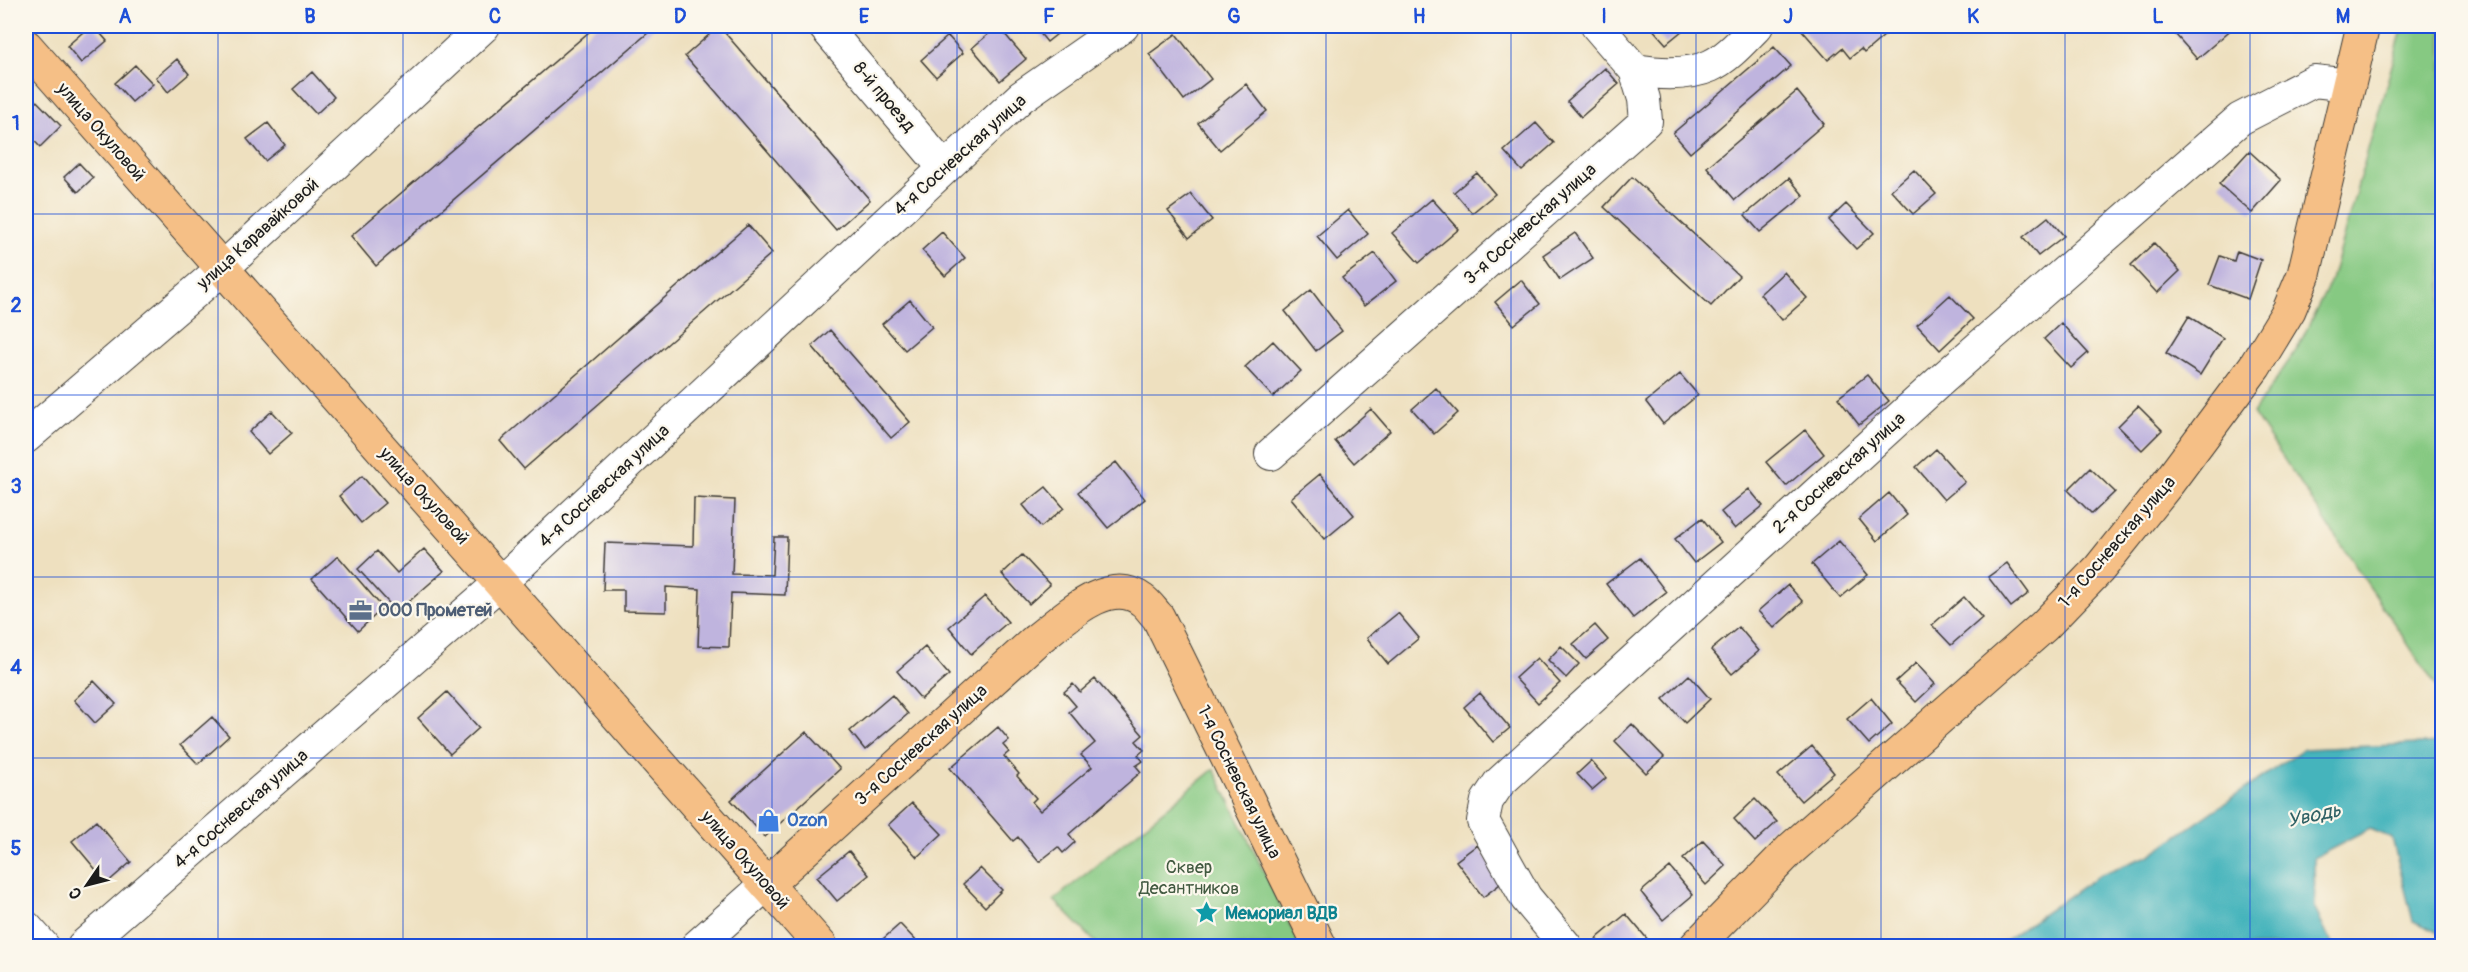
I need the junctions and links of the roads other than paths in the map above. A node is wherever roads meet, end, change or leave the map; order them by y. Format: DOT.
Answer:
graph roads {
  1 [pos="484,26"];
  2 [pos="824,26"];
  3 [pos="1123,26"];
  4 [pos="1597,26"];
  5 [pos="1757,26"];
  6 [pos="2363,26"];
  7 [pos="26,46"];
  8 [pos="1635,70"];
  9 [pos="2349,85"];
  10 [pos="944,168"];
  11 [pos="222,269"];
  12 [pos="26,437"];
  13 [pos="1271,454"];
  14 [pos="500,582"];
  15 [pos="1158,617"];
  16 [pos="767,884"];
  17 [pos="26,927"];
  18 [pos="43,946"];
  19 [pos="83,946"];
  20 [pos="697,946"];
  21 [pos="821,946"];
  22 [pos="1320,946"];
  23 [pos="1566,946"];
  24 [pos="1696,946"];
  1 -- 11 [label="street, улица Каравайковой"];
  2 -- 10 [label="street, 8-й проезд"];
  3 -- 10 [label="street, 4-я Сосневская улица"];
  4 -- 8 [label="street"];
  5 -- 8 [label="street"];
  6 -- 9 [label="main road, 1-я Сосневская улица"];
  7 -- 11 [label="main road, улица Окуловой"];
  8 -- 13 [label="street, 3-я Сосневская улица"];
  9 -- 23 [label="street, 2-я Сосневская улица"];
  9 -- 24 [label="main road, 1-я Сосневская улица"];
  10 -- 14 [label="street, 4-я Сосневская улица"];
  11 -- 12 [label="street, улица Каравайковой"];
  11 -- 14 [label="main road, улица Окуловой"];
  14 -- 16 [label="main road, улица Окуловой"];
  14 -- 19 [label="street, 4-я Сосневская улица"];
  15 -- 16 [label="main road, 3-я Сосневская улица"];
  15 -- 22 [label="main road, 1-я Сосневская улица"];
  16 -- 20 [label="street, 3-я Сосневская улица"];
  16 -- 21 [label="main road, улица Окуловой"];
  17 -- 18 [label="street"];
}
